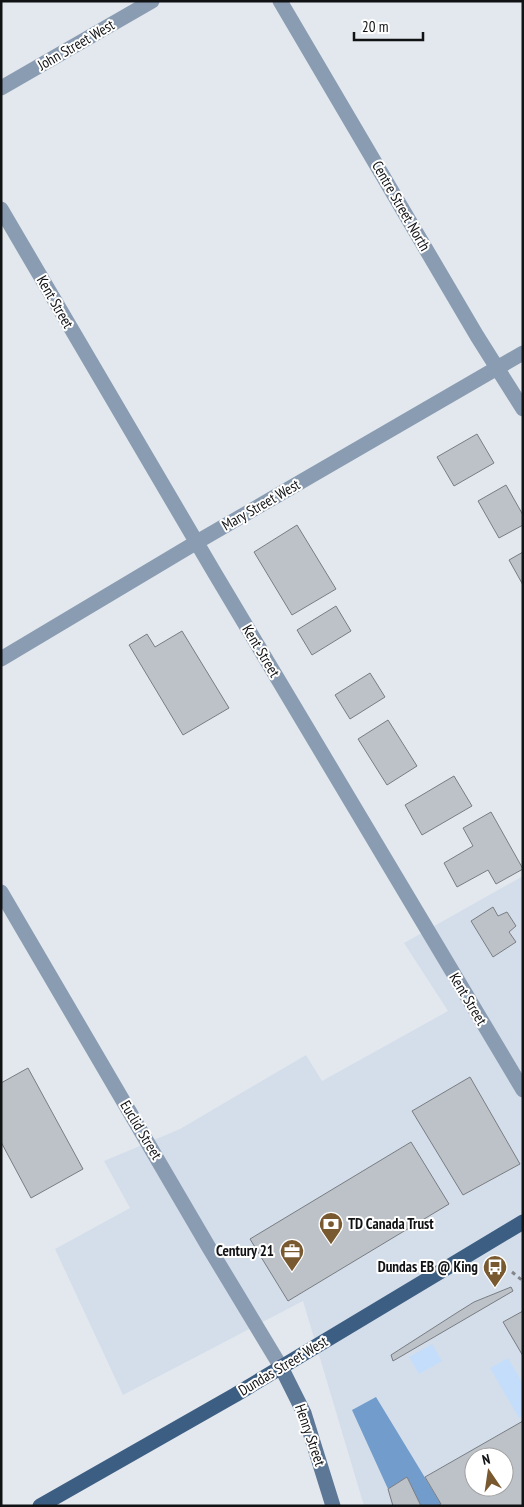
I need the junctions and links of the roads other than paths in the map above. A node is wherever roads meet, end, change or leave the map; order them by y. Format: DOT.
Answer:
graph roads {
  1 [pos="152,1"];
  2 [pos="280,1"];
  3 [pos="1,88"];
  4 [pos="1,209"];
  5 [pos="523,353"];
  6 [pos="498,368"];
  7 [pos="523,410"];
  8 [pos="197,542"];
  9 [pos="1,659"];
  10 [pos="1,892"];
  11 [pos="523,1090"];
  12 [pos="523,1222"];
  13 [pos="281,1367"];
  14 [pos="40,1506"];
  15 [pos="333,1506"];
  1 -- 3 [label="street, John Street West"];
  2 -- 6 [label="street, Centre Street North"];
  4 -- 8 [label="street, Kent Street"];
  5 -- 6 [label="street, Mary Street West"];
  6 -- 7 [label="street, Centre Street North"];
  6 -- 8 [label="street, Mary Street West"];
  8 -- 9 [label="street, Mary Street West"];
  8 -- 11 [label="street, Kent Street"];
  10 -- 13 [label="street, Euclid Street"];
  12 -- 13 [label="main road, Dundas Street West"];
  13 -- 14 [label="main road, Dundas Street West"];
  13 -- 15 [label="main road, Henry Street"];
}
